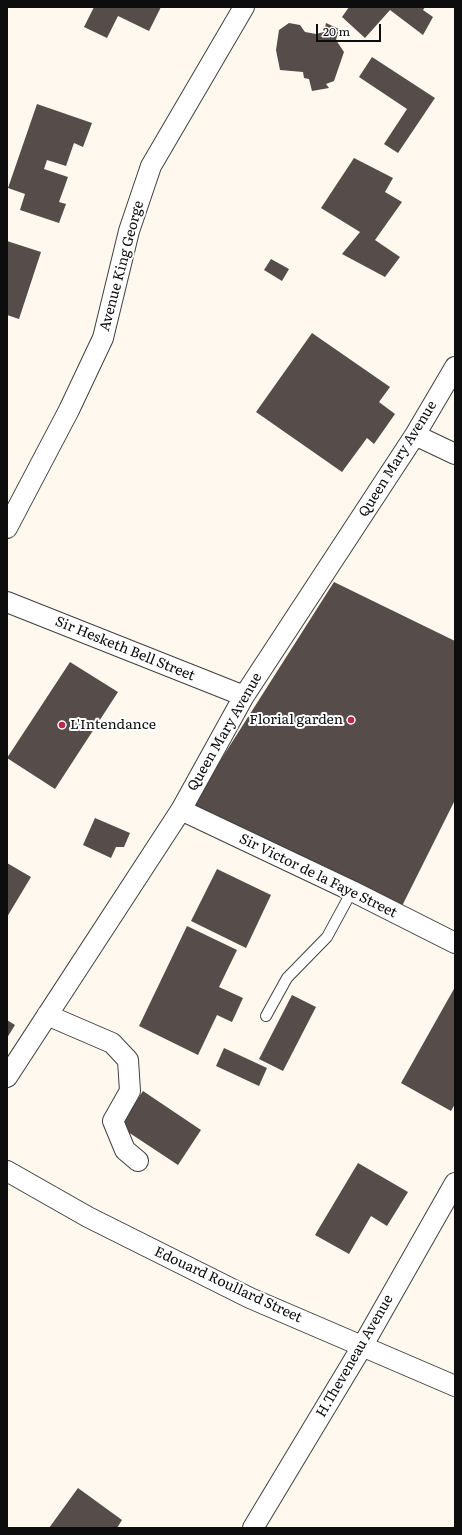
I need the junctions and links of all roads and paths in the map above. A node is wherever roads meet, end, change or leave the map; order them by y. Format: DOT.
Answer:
graph roads {
  1 [pos="244,7"];
  2 [pos="455,367"];
  3 [pos="415,434"];
  4 [pos="455,454"];
  5 [pos="7,528"];
  6 [pos="7,602"];
  7 [pos="244,696"];
  8 [pos="180,810"];
  9 [pos="352,891"];
  10 [pos="455,943"];
  11 [pos="47,1015"];
  12 [pos="266,1016"];
  13 [pos="7,1077"];
  14 [pos="138,1161"];
  15 [pos="7,1171"];
  16 [pos="455,1183"];
  17 [pos="363,1345"];
  18 [pos="455,1386"];
  19 [pos="253,1528"];
  1 -- 5 [label="street, Avenue King George"];
  2 -- 3 [label="street, Queen Mary Avenue"];
  3 -- 4 [label="street"];
  3 -- 7 [label="street, Queen Mary Avenue"];
  6 -- 7 [label="street, Sir Hesketh Bell Street"];
  7 -- 8 [label="street, Queen Mary Avenue"];
  8 -- 9 [label="street, Sir Victor de la Faye Street"];
  8 -- 11 [label="street, Queen Mary Avenue"];
  9 -- 10 [label="street, Sir Victor de la Faye Street"];
  9 -- 12 [label="lane"];
  11 -- 13 [label="street, Queen Mary Avenue"];
  11 -- 14 [label="street"];
  15 -- 17 [label="street, Edouard Roullard Street"];
  16 -- 17 [label="street, H.Theveneau Avenue"];
  17 -- 18 [label="street, Edouard Roullard Street"];
  17 -- 19 [label="street, H.Theveneau Avenue"];
}
